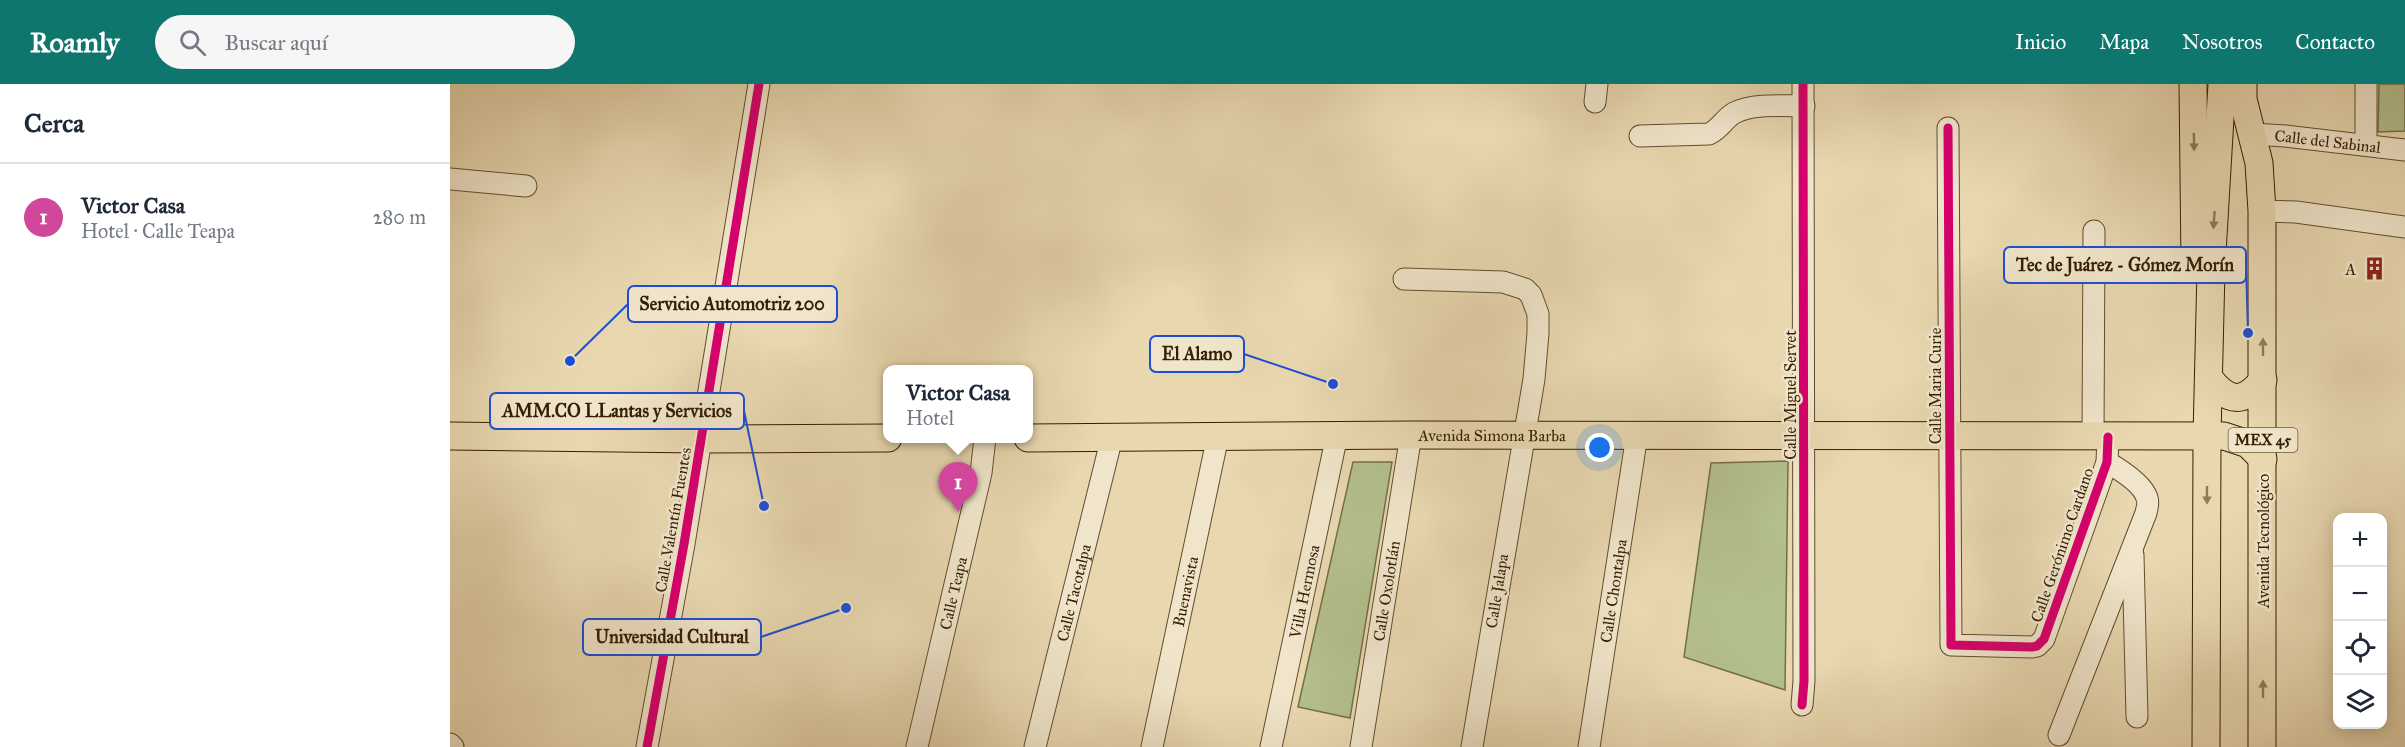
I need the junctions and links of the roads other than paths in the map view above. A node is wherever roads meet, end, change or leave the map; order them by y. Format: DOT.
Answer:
graph roads {
  1 [pos="759,84"];
  2 [pos="1803,84"];
  3 [pos="2193,84"];
  4 [pos="2366,84"];
  5 [pos="2238,90"];
  6 [pos="1804,106"];
  7 [pos="1948,128"];
  8 [pos="2252,134"];
  9 [pos="1640,136"];
  10 [pos="2366,145"];
  11 [pos="2405,150"];
  12 [pos="450,179"];
  13 [pos="526,186"];
  14 [pos="2262,211"];
  15 [pos="2405,227"];
  16 [pos="2094,231"];
  17 [pos="1404,279"];
  18 [pos="2209,378"];
  19 [pos="2263,380"];
  20 [pos="1337,435"];
  21 [pos="1411,435"];
  22 [pos="1637,435"];
  23 [pos="450,436"];
  24 [pos="1218,436"];
  25 [pos="1524,436"];
  26 [pos="1805,436"];
  27 [pos="1950,436"];
  28 [pos="2207,436"];
  29 [pos="1112,437"];
  30 [pos="883,438"];
  31 [pos="1033,438"];
  32 [pos="702,440"];
  33 [pos="984,443"];
  34 [pos="2102,445"];
  35 [pos="2263,459"];
  36 [pos="2133,546"];
  37 [pos="1950,645"];
  38 [pos="1802,705"];
  39 [pos="2137,717"];
  40 [pos="2059,735"];
  41 [pos="647,747"];
  42 [pos="917,747"];
  43 [pos="1035,747"];
  44 [pos="1152,747"];
  45 [pos="1270,747"];
  46 [pos="1361,747"];
  47 [pos="1472,747"];
  48 [pos="1589,747"];
  49 [pos="2206,747"];
  50 [pos="2262,747"];
  1 -- 32 [label="street, Calle Valentín Fuentes"];
  2 -- 6 [label="street, Calle Miguel Servet"];
  3 -- 28 [label="main road, one-way"];
  4 -- 10 [label="street"];
  5 -- 8 [label="main road, Avenida Tecnológico / MEX 45"];
  5 -- 18 [label="main road, Avenida Tecnológico / MEX 45, one-way"];
  6 -- 9 [label="street"];
  6 -- 26 [label="street, Calle Miguel Servet"];
  7 -- 27 [label="street, Calle Maria Curie"];
  8 -- 10 [label="street, Calle del Sabinal"];
  8 -- 14 [label="main road, Avenida Tecnológico / MEX 45"];
  10 -- 11 [label="street, Calle del Sabinal"];
  12 -- 13 [label="street"];
  14 -- 15 [label="street"];
  19 -- 14 [label="main road, Avenida Tecnológico / MEX 45, one-way"];
  16 -- 34 [label="street, Calle Gerónimo Cardano"];
  17 -- 25 [label="street, Calle Jalapa"];
  18 -- 19 [label="main road"];
  18 -- 28 [label="main road, Avenida Tecnológico / MEX 45"];
  19 -- 35 [label="main road, Avenida Tecnológico / MEX 45"];
  20 -- 21 [label="main road, Avenida Simona Barba"];
  20 -- 24 [label="main road, Avenida Simona Barba"];
  20 -- 45 [label="street, Villa Hermosa"];
  21 -- 25 [label="main road, Avenida Simona Barba"];
  21 -- 46 [label="street, Calle Oxolotlán"];
  22 -- 25 [label="main road, Avenida Simona Barba"];
  22 -- 26 [label="main road, Avenida Simona Barba"];
  22 -- 48 [label="street, Calle Chontalpa"];
  23 -- 32 [label="main road"];
  24 -- 29 [label="main road, Avenida Simona Barba"];
  24 -- 44 [label="street, Buenavista"];
  25 -- 47 [label="street, Calle Jalapa"];
  26 -- 27 [label="main road, Avenida Simona Barba"];
  26 -- 38 [label="street, Calle Miguel Servet"];
  27 -- 34 [label="main road, Avenida Simona Barba"];
  27 -- 37 [label="street, Calle Maria Curie"];
  28 -- 34 [label="main road, Avenida Simona Barba"];
  28 -- 35 [label="main road, Avenida Simona Barba"];
  28 -- 49 [label="main road, Avenida Tecnológico / MEX 45, one-way"];
  29 -- 31 [label="main road, Avenida Simona Barba"];
  29 -- 43 [label="street, Calle Tacotalpa"];
  30 -- 32 [label="main road"];
  32 -- 41 [label="street, Calle Valentín Fuentes"];
  33 -- 42 [label="street, Calle Teapa"];
  34 -- 36 [label="street"];
  34 -- 37 [label="street, Calle Gerónimo Cardano"];
  50 -- 35 [label="main road, Avenida Tecnológico / MEX 45, one-way"];
  36 -- 39 [label="street"];
  36 -- 40 [label="street"];
}
